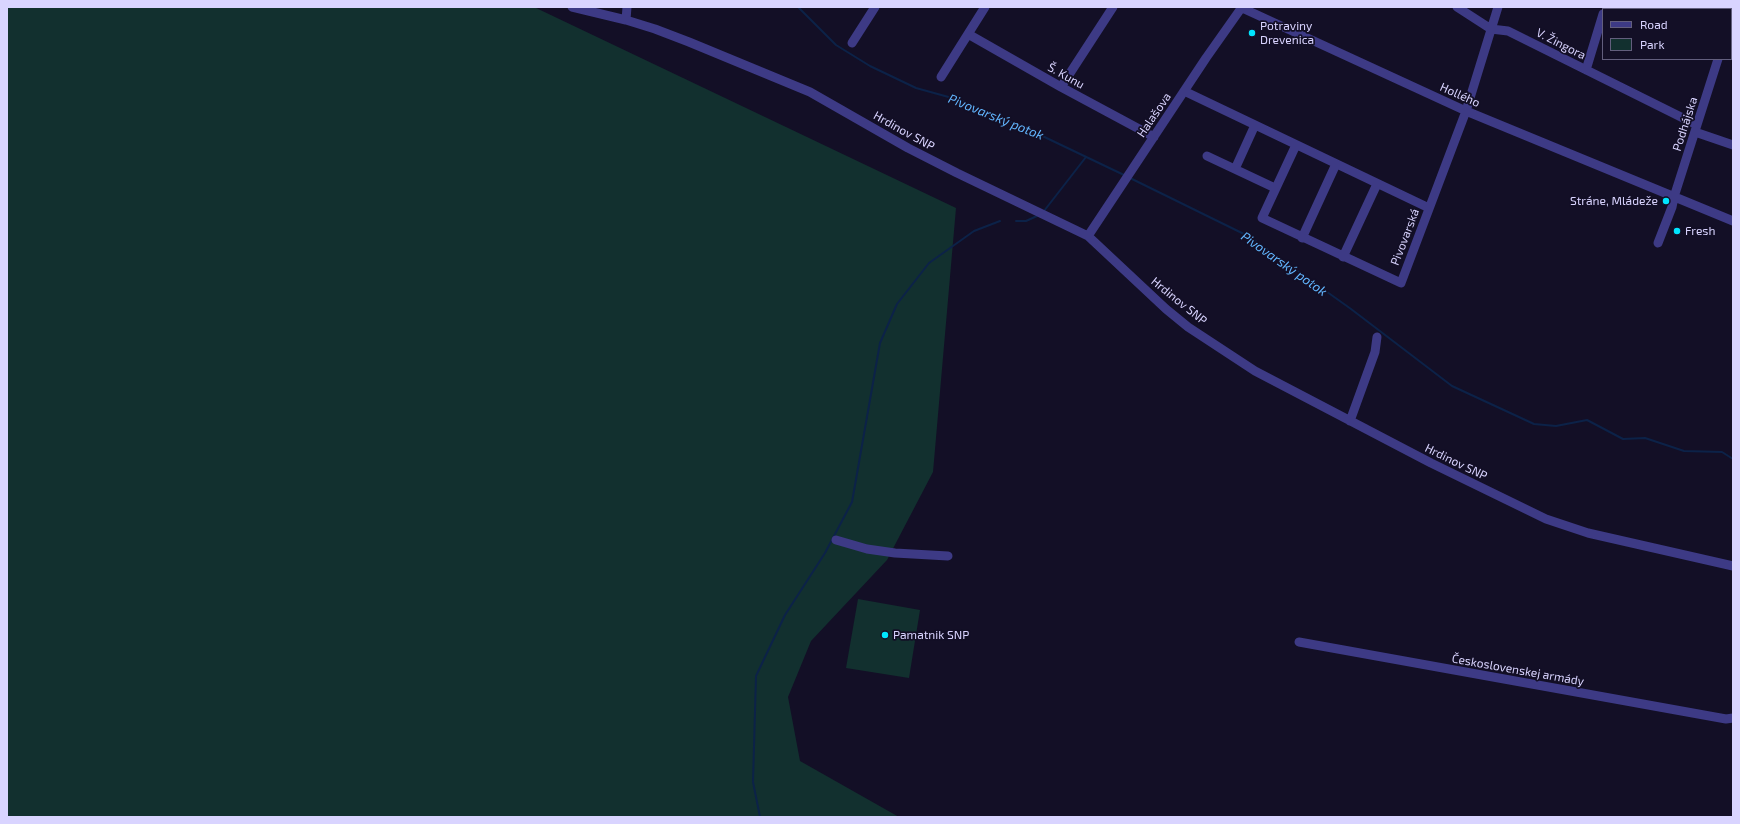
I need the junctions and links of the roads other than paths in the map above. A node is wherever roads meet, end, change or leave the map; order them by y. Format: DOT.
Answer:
graph roads {
  1 [pos="572,7"];
  2 [pos="627,7"];
  3 [pos="875,7"];
  4 [pos="985,7"];
  5 [pos="1113,7"];
  6 [pos="1241,7"];
  7 [pos="1457,7"];
  8 [pos="1498,7"];
  9 [pos="1602,17"];
  10 [pos="626,20"];
  11 [pos="1491,29"];
  12 [pos="968,34"];
  13 [pos="852,43"];
  14 [pos="1718,60"];
  15 [pos="1586,70"];
  16 [pos="941,77"];
  17 [pos="1060,87"];
  18 [pos="1184,91"];
  19 [pos="1466,111"];
  20 [pos="1255,125"];
  21 [pos="1696,129"];
  22 [pos="1154,137"];
  23 [pos="1296,145"];
  24 [pos="1733,145"];
  25 [pos="1207,156"];
  26 [pos="1336,164"];
  27 [pos="1235,169"];
  28 [pos="1377,184"];
  29 [pos="1275,188"];
  30 [pos="1674,197"];
  31 [pos="1429,208"];
  32 [pos="1733,221"];
  33 [pos="1088,236"];
  34 [pos="1302,238"];
  35 [pos="1658,243"];
  36 [pos="1343,257"];
  37 [pos="1376,337"];
  38 [pos="1350,421"];
  39 [pos="836,540"];
  40 [pos="948,556"];
  41 [pos="1733,566"];
  42 [pos="1299,642"];
  43 [pos="1733,718"];
  1 -- 10 [label="street, Hrdinov SNP"];
  2 -- 10 [label="street"];
  3 -- 13 [label="street"];
  4 -- 12 [label="street"];
  5 -- 17 [label="street"];
  6 -- 18 [label="street, Halašova"];
  6 -- 19 [label="street, Hollého"];
  7 -- 11 [label="street, V. Žingora"];
  8 -- 11 [label="street, Pivovarská"];
  9 -- 15 [label="street"];
  10 -- 33 [label="street, Hrdinov SNP"];
  11 -- 15 [label="street, V. Žingora"];
  11 -- 19 [label="street, Pivovarská"];
  12 -- 16 [label="street"];
  12 -- 17 [label="street, Š. Kunu"];
  14 -- 21 [label="street, Podhájska"];
  15 -- 21 [label="street, V. Žingora"];
  17 -- 22 [label="street, Š. Kunu"];
  18 -- 20 [label="street, Pivovarská"];
  18 -- 22 [label="street, Halašova"];
  19 -- 30 [label="street, Hollého"];
  19 -- 31 [label="street, Pivovarská"];
  20 -- 23 [label="street, Pivovarská"];
  20 -- 27 [label="street"];
  21 -- 24 [label="street, V. Žingora"];
  21 -- 30 [label="street, Podhájska"];
  22 -- 33 [label="street, Halašova"];
  23 -- 26 [label="street, Pivovarská"];
  23 -- 29 [label="street, Pivovarská"];
  25 -- 27 [label="street"];
  26 -- 28 [label="street, Pivovarská"];
  26 -- 34 [label="street"];
  27 -- 29 [label="street"];
  28 -- 31 [label="street, Pivovarská"];
  28 -- 36 [label="street"];
  29 -- 34 [label="street, Pivovarská"];
  30 -- 32 [label="street, Hollého"];
  30 -- 35 [label="street, Podhájska"];
  31 -- 36 [label="street, Pivovarská"];
  33 -- 38 [label="street, Hrdinov SNP"];
  34 -- 36 [label="street, Pivovarská"];
  37 -- 38 [label="street"];
  38 -- 41 [label="street, Hrdinov SNP"];
  39 -- 40 [label="street"];
  42 -- 43 [label="street, Československej armády"];
}
